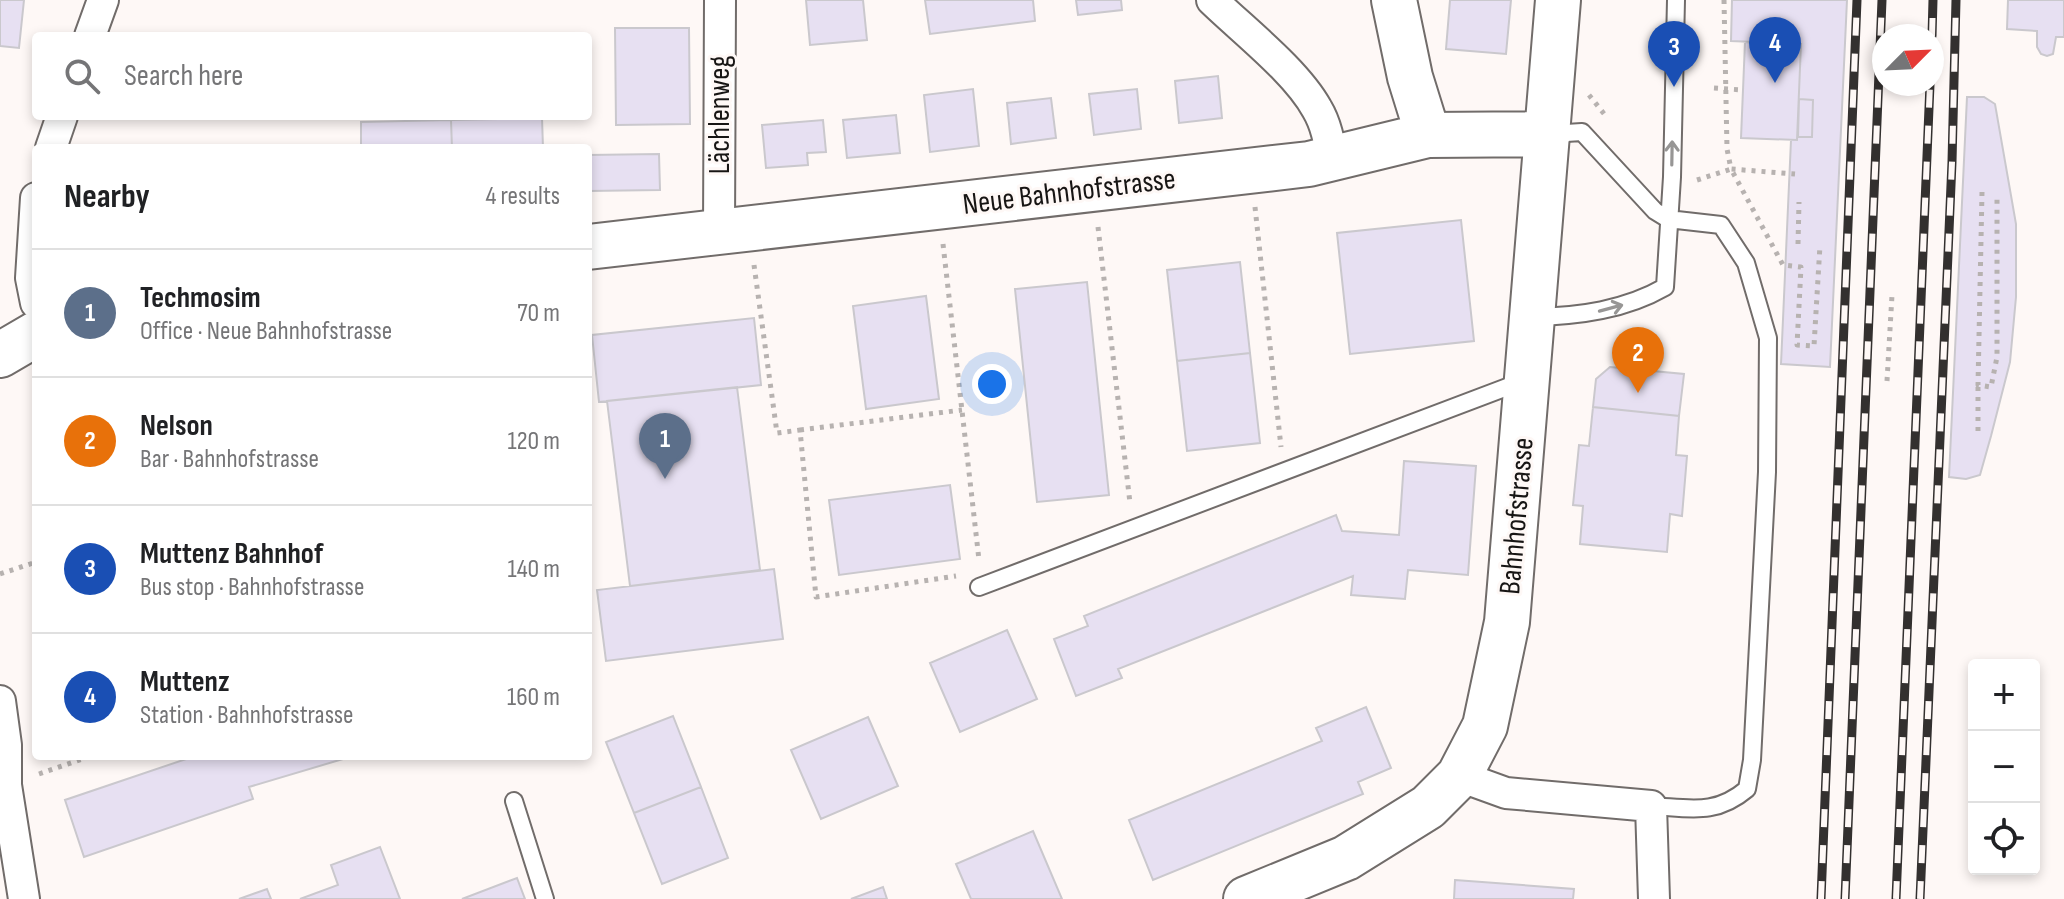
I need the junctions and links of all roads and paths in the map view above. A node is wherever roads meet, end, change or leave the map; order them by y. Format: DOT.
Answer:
graph roads {
  1 [pos="103,0"];
  2 [pos="720,0"];
  3 [pos="1212,0"];
  4 [pos="1394,0"];
  5 [pos="1558,0"];
  6 [pos="1676,0"];
  7 [pos="1724,0"];
  8 [pos="91,32"];
  9 [pos="1552,78"];
  10 [pos="1714,88"];
  11 [pos="1726,89"];
  12 [pos="1743,90"];
  13 [pos="61,120"];
  14 [pos="1613,126"];
  15 [pos="1548,134"];
  16 [pos="1428,135"];
  17 [pos="52,144"];
  18 [pos="1332,158"];
  19 [pos="1731,169"];
  20 [pos="1251,170"];
  21 [pos="1795,174"];
  22 [pos="1672,177"];
  23 [pos="1094,188"];
  24 [pos="1982,192"];
  25 [pos="1997,194"];
  26 [pos="1799,202"];
  27 [pos="939,206"];
  28 [pos="1668,219"];
  29 [pos="734,229"];
  30 [pos="1798,244"];
  31 [pos="1820,245"];
  32 [pos="592,247"];
  33 [pos="32,262"];
  34 [pos="32,283"];
  35 [pos="1892,295"];
  36 [pos="1534,317"];
  37 [pos="32,336"];
  38 [pos="0,355"];
  39 [pos="1528,379"];
  40 [pos="1887,381"];
  41 [pos="1978,385"];
  42 [pos="962,410"];
  43 [pos="800,430"];
  44 [pos="1978,431"];
  45 [pos="1281,449"];
  46 [pos="1144,503"];
  47 [pos="32,563"];
  48 [pos="980,567"];
  49 [pos="0,574"];
  50 [pos="958,575"];
  51 [pos="979,587"];
  52 [pos="0,701"];
  53 [pos="79,760"];
  54 [pos="1459,776"];
  55 [pos="6,785"];
  56 [pos="514,801"];
  57 [pos="1651,806"];
  58 [pos="1256,897"];
  59 [pos="24,899"];
  60 [pos="545,899"];
  61 [pos="1654,899"];
  1 -- 8 [label="street"];
  2 -- 29 [label="street, Lächlenweg"];
  3 -- 18 [label="street"];
  4 -- 16 [label="street"];
  5 -- 9 [label="street, Bahnhofstrasse"];
  22 -- 6 [label="lane, one-way"];
  7 -- 11 [label="path"];
  9 -- 14 [label="path"];
  9 -- 15 [label="street, Bahnhofstrasse"];
  10 -- 11 [label="path"];
  11 -- 12 [label="path"];
  11 -- 19 [label="path"];
  13 -- 17 [label="street"];
  15 -- 16 [label="street, Neue Bahnhofstrasse"];
  15 -- 28 [label="lane"];
  15 -- 36 [label="street, Bahnhofstrasse"];
  16 -- 18 [label="street, Neue Bahnhofstrasse"];
  18 -- 20 [label="street, Neue Bahnhofstrasse"];
  19 -- 21 [label="path"];
  19 -- 22 [label="path"];
  19 -- 31 [label="path"];
  20 -- 23 [label="street, Neue Bahnhofstrasse"];
  20 -- 45 [label="path"];
  22 -- 28 [label="lane"];
  23 -- 27 [label="street, Neue Bahnhofstrasse"];
  23 -- 46 [label="path"];
  24 -- 41 [label="path"];
  25 -- 41 [label="path"];
  26 -- 30 [label="path"];
  27 -- 29 [label="street, Neue Bahnhofstrasse"];
  27 -- 42 [label="path"];
  36 -- 28 [label="lane, one-way"];
  28 -- 57 [label="lane"];
  29 -- 32 [label="street, Neue Bahnhofstrasse"];
  29 -- 43 [label="path"];
  33 -- 34 [label="street"];
  35 -- 40 [label="path"];
  36 -- 39 [label="street, Bahnhofstrasse"];
  37 -- 38 [label="street"];
  39 -- 51 [label="lane"];
  39 -- 54 [label="street, Bahnhofstrasse"];
  41 -- 44 [label="path"];
  42 -- 43 [label="path"];
  42 -- 48 [label="path"];
  43 -- 50 [label="path"];
  47 -- 49 [label="path"];
  52 -- 55 [label="street"];
  53 -- 55 [label="path"];
  54 -- 57 [label="street"];
  54 -- 58 [label="street, Bahnhofstrasse"];
  55 -- 59 [label="street"];
  56 -- 60 [label="lane"];
  57 -- 61 [label="street"];
}
